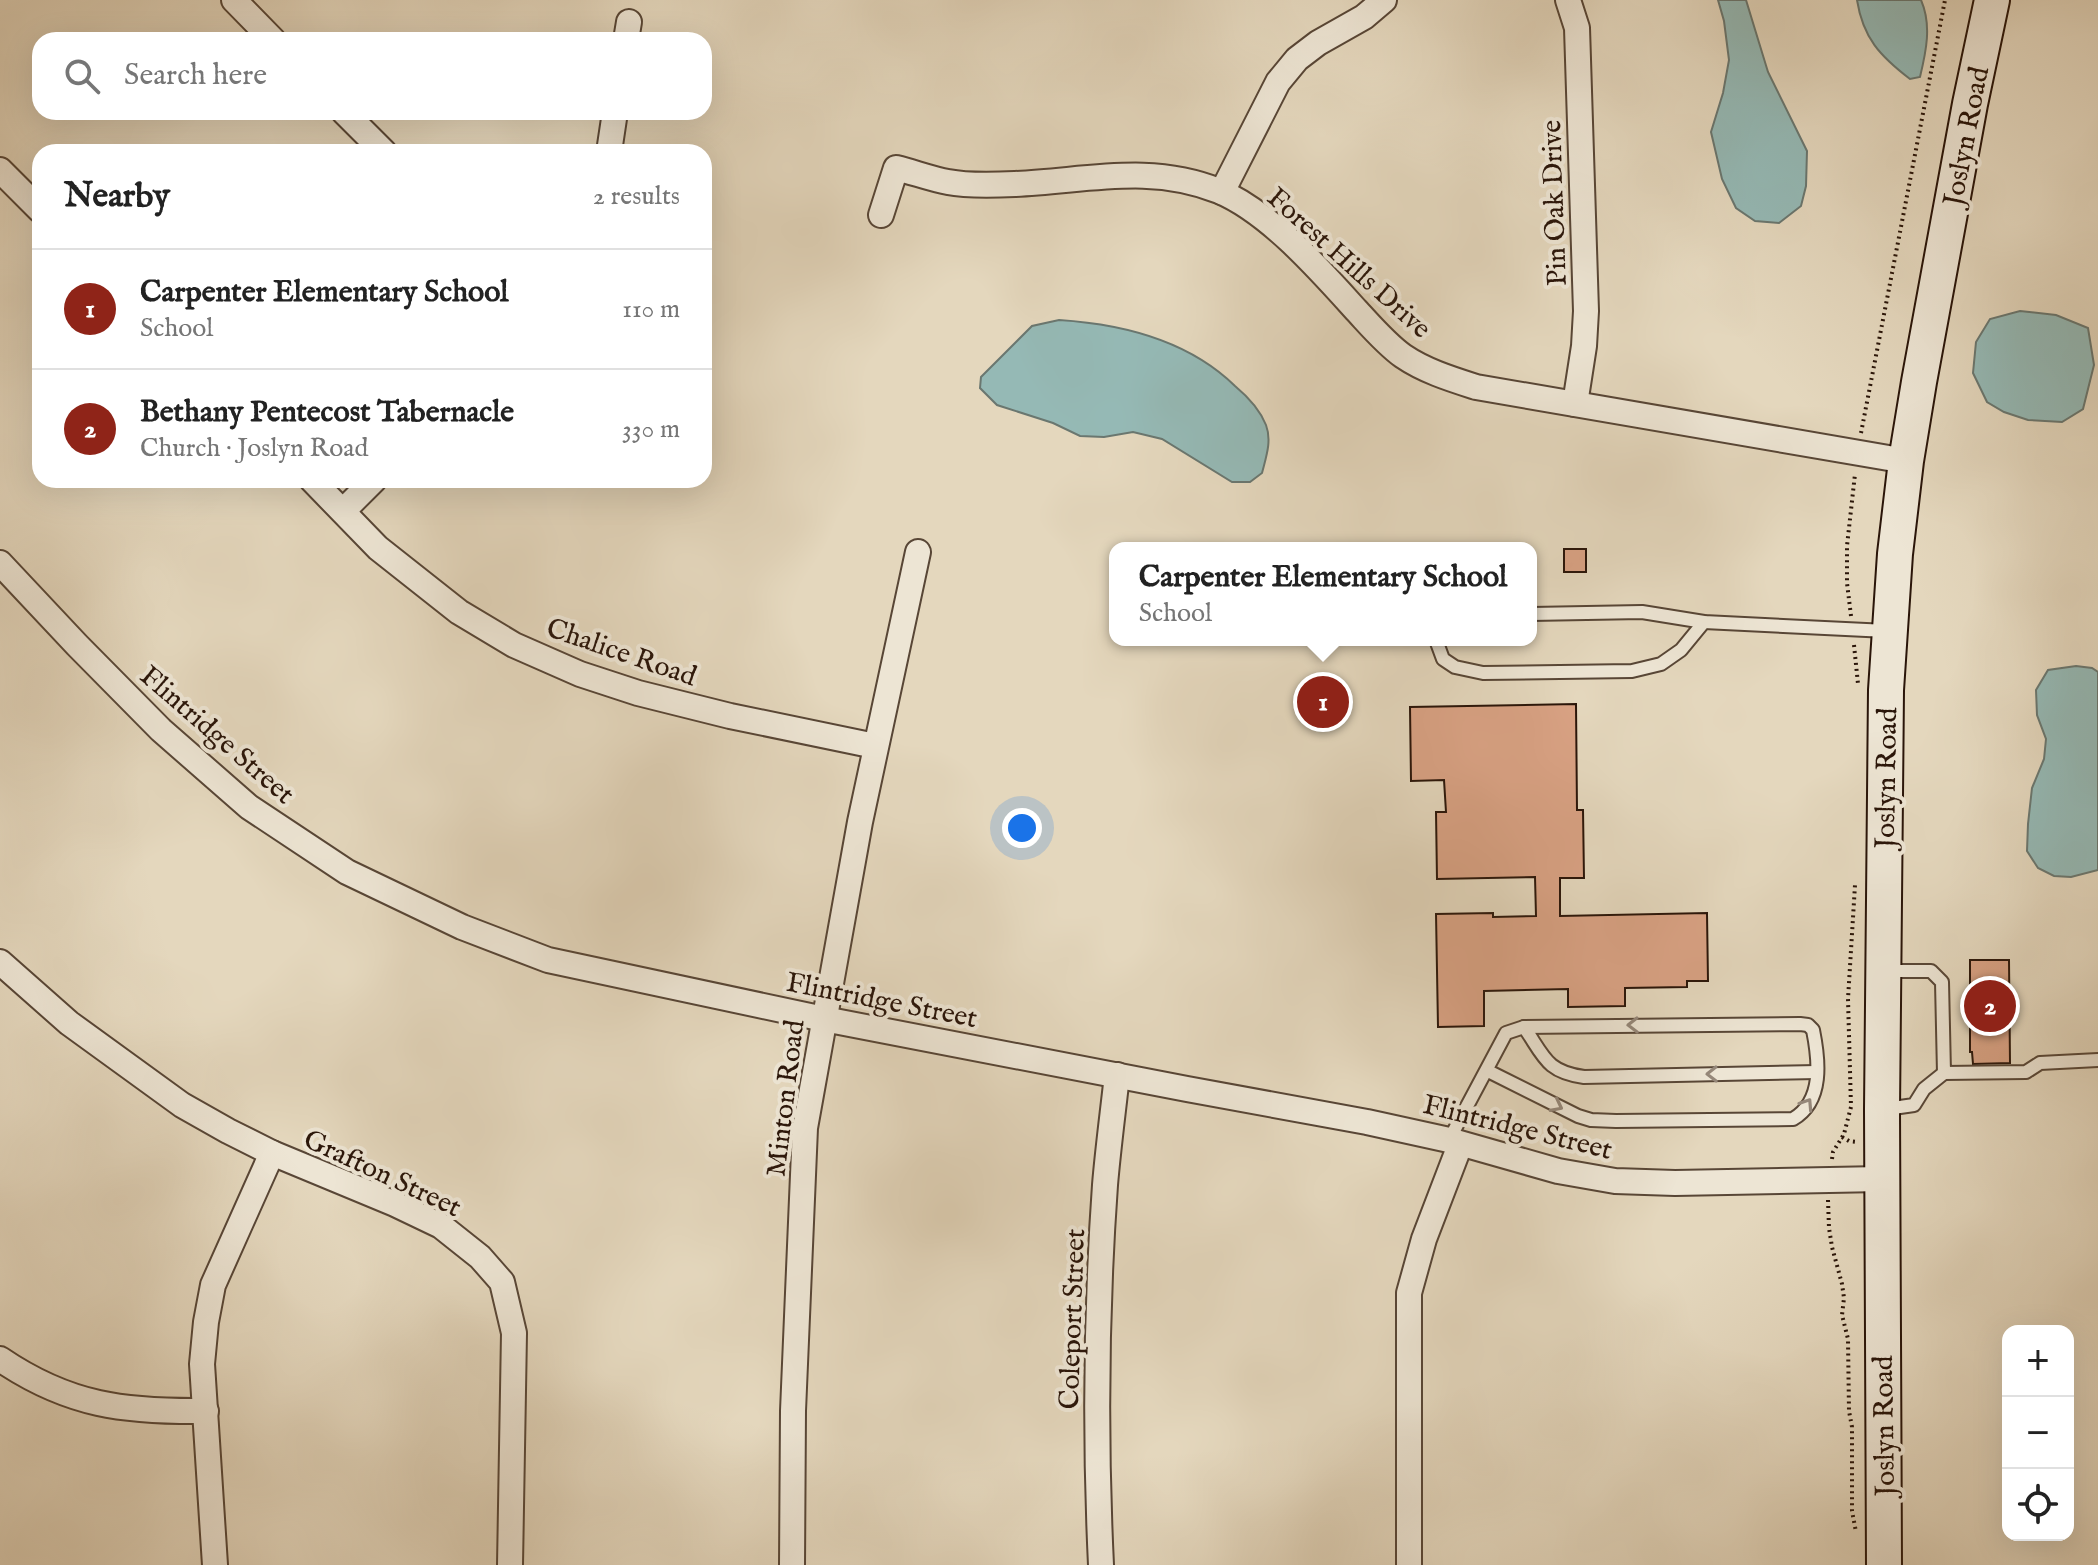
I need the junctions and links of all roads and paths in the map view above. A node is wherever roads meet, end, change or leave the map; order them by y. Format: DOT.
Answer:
graph roads {
  1 [pos="234,0"];
  2 [pos="1384,0"];
  3 [pos="1568,0"];
  4 [pos="1992,0"];
  5 [pos="265,32"];
  6 [pos="352,120"];
  7 [pos="614,120"];
  8 [pos="376,144"];
  9 [pos="610,144"];
  10 [pos="0,170"];
  11 [pos="1222,192"];
  12 [pos="32,202"];
  13 [pos="881,215"];
  14 [pos="1575,404"];
  15 [pos="1906,461"];
  16 [pos="320,488"];
  17 [pos="366,488"];
  18 [pos="343,511"];
  19 [pos="918,552"];
  20 [pos="0,563"];
  21 [pos="1537,614"];
  22 [pos="1704,622"];
  23 [pos="1890,631"];
  24 [pos="1438,646"];
  25 [pos="875,746"];
  26 [pos="0,962"];
  27 [pos="1883,971"];
  28 [pos="824,1019"];
  29 [pos="1524,1027"];
  30 [pos="2098,1060"];
  31 [pos="1488,1071"];
  32 [pos="1817,1072"];
  33 [pos="1944,1073"];
  34 [pos="1117,1075"];
  35 [pos="1882,1110"];
  36 [pos="1842,1137"];
  37 [pos="1849,1141"];
  38 [pos="1454,1142"];
  39 [pos="272,1153"];
  40 [pos="1881,1179"];
  41 [pos="0,1359"];
  42 [pos="206,1411"];
  43 [pos="215,1565"];
  44 [pos="510,1565"];
  45 [pos="792,1565"];
  46 [pos="1101,1565"];
  47 [pos="1409,1565"];
  48 [pos="1884,1565"];
  1 -- 5 [label="street"];
  2 -- 11 [label="street"];
  3 -- 14 [label="street, Pin Oak Drive"];
  4 -- 15 [label="street, Joslyn Road"];
  6 -- 8 [label="street"];
  7 -- 9 [label="street"];
  10 -- 12 [label="street"];
  11 -- 13 [label="street, Forest Hills Drive"];
  11 -- 14 [label="street, Forest Hills Drive"];
  14 -- 15 [label="street, Forest Hills Drive"];
  15 -- 23 [label="street, Joslyn Road"];
  16 -- 18 [label="street, Chalice Road"];
  17 -- 18 [label="street"];
  18 -- 25 [label="street, Chalice Road"];
  19 -- 25 [label="street, Minton Road"];
  20 -- 28 [label="street, Flintridge Street"];
  21 -- 22 [label="lane"];
  22 -- 23 [label="lane"];
  22 -- 24 [label="lane"];
  23 -- 27 [label="street, Joslyn Road"];
  25 -- 28 [label="street, Minton Road"];
  26 -- 39 [label="street, Grafton Street"];
  27 -- 33 [label="lane"];
  27 -- 35 [label="street, Joslyn Road"];
  28 -- 34 [label="street, Flintridge Street"];
  28 -- 45 [label="street, Minton Road"];
  29 -- 31 [label="lane"];
  32 -- 29 [label="lane, one-way"];
  32 -- 29 [label="lane, one-way"];
  30 -- 33 [label="lane"];
  31 -- 32 [label="lane, one-way"];
  31 -- 38 [label="lane"];
  33 -- 35 [label="lane"];
  34 -- 38 [label="street, Flintridge Street"];
  34 -- 46 [label="street, Coleport Street"];
  35 -- 40 [label="street, Joslyn Road"];
  36 -- 37 [label="path"];
  38 -- 40 [label="street, Flintridge Street"];
  38 -- 47 [label="street"];
  39 -- 42 [label="street"];
  39 -- 44 [label="street, Grafton Street"];
  40 -- 48 [label="street, Joslyn Road"];
  41 -- 42 [label="street"];
  42 -- 43 [label="street"];
}
